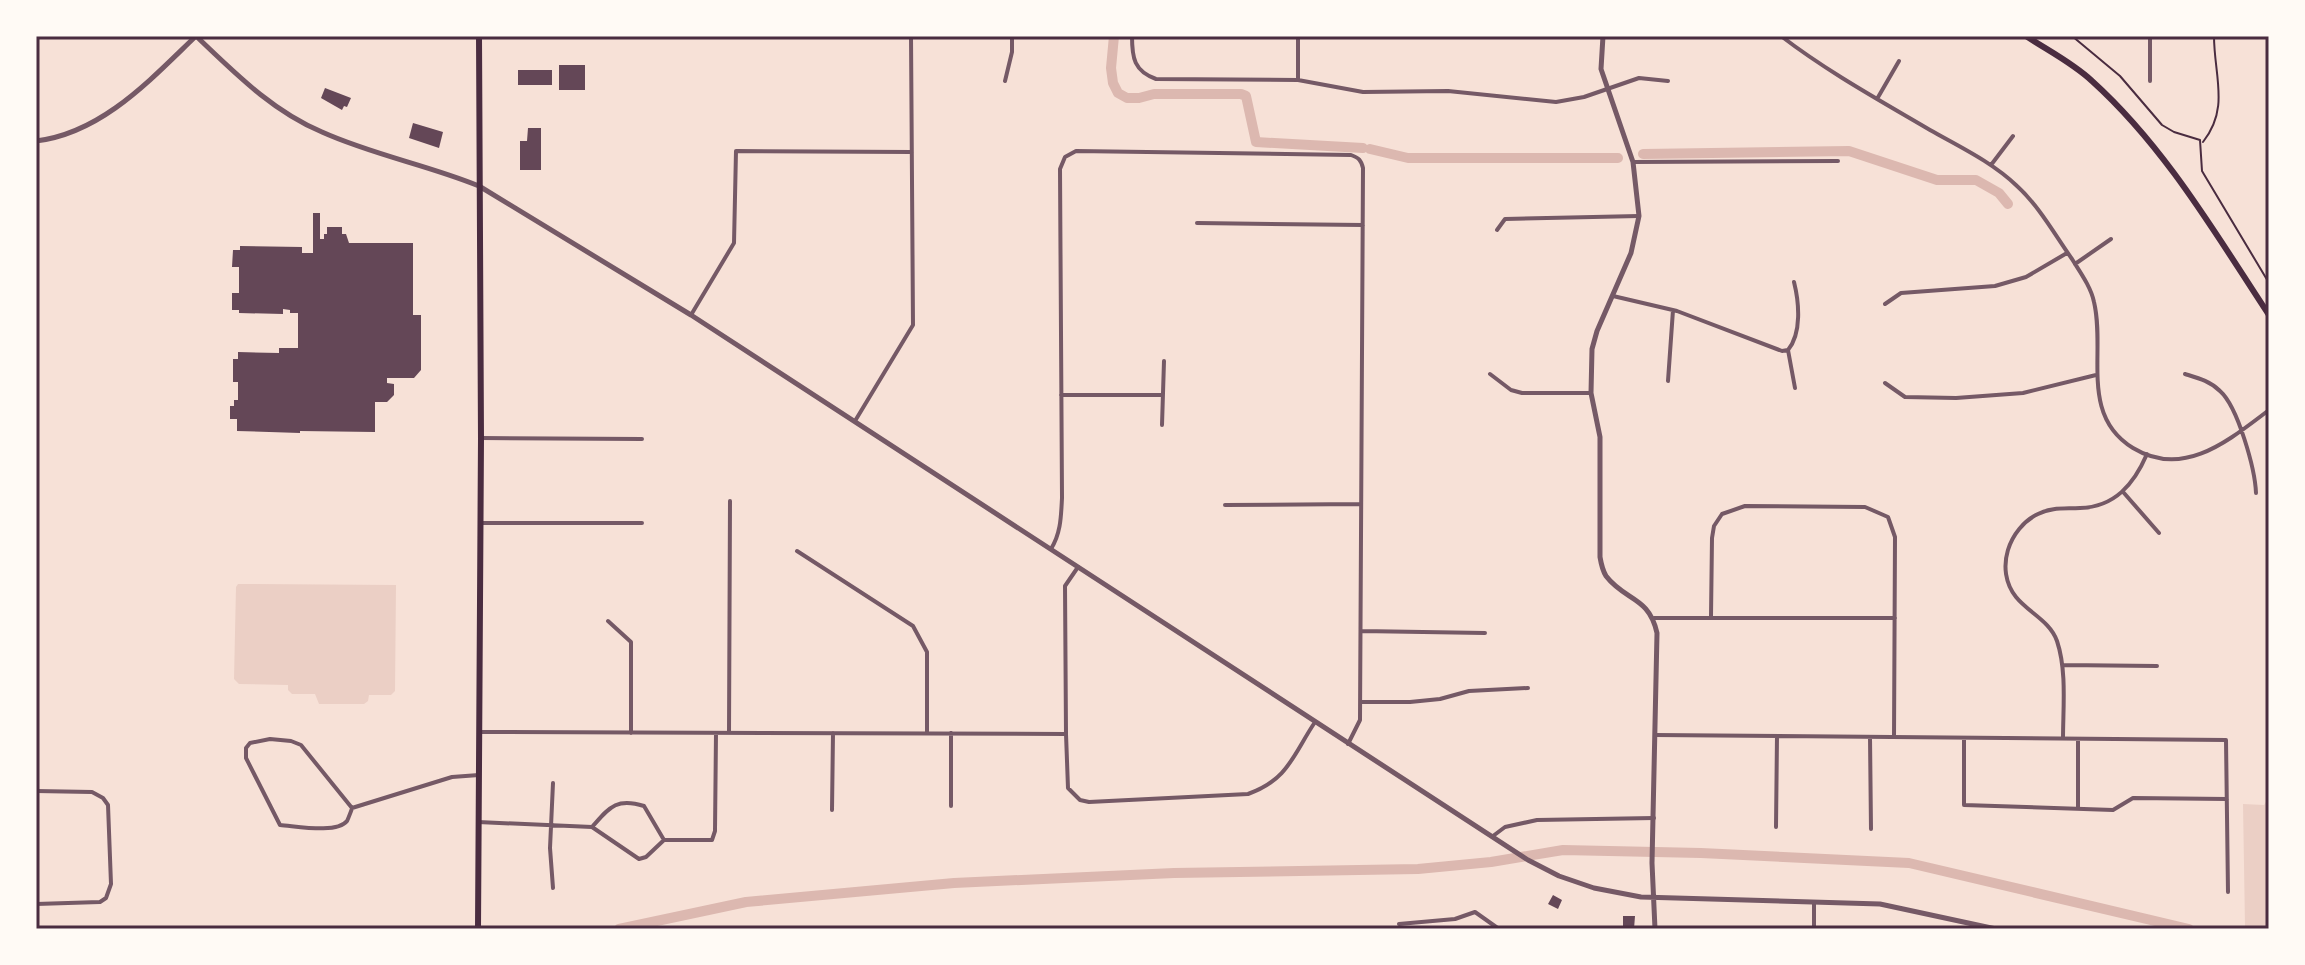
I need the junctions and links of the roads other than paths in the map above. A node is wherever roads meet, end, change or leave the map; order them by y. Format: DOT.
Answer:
graph roads {
  1 [pos="196,36"];
  2 [pos="479,36"];
  3 [pos="911,36"];
  4 [pos="1012,36"];
  5 [pos="1132,36"];
  6 [pos="1298,36"];
  7 [pos="1603,36"];
  8 [pos="1781,36"];
  9 [pos="2026,36"];
  10 [pos="2150,36"];
  11 [pos="1899,61"];
  12 [pos="1298,80"];
  13 [pos="1005,81"];
  14 [pos="1668,81"];
  15 [pos="2150,81"];
  16 [pos="1607,89"];
  17 [pos="1877,99"];
  18 [pos="2013,136"];
  19 [pos="36,141"];
  20 [pos="912,152"];
  21 [pos="1838,161"];
  22 [pos="1633,162"];
  23 [pos="1991,165"];
  24 [pos="479,186"];
  25 [pos="1639,216"];
  26 [pos="1197,223"];
  27 [pos="1363,225"];
  28 [pos="1497,230"];
  29 [pos="2111,239"];
  30 [pos="2067,253"];
  31 [pos="2075,264"];
  32 [pos="1794,282"];
  33 [pos="1613,296"];
  34 [pos="1885,304"];
  35 [pos="1673,310"];
  36 [pos="691,315"];
  37 [pos="2269,315"];
  38 [pos="1788,350"];
  39 [pos="1164,361"];
  40 [pos="1490,374"];
  41 [pos="2185,374"];
  42 [pos="2096,375"];
  43 [pos="1668,381"];
  44 [pos="1885,383"];
  45 [pos="1795,388"];
  46 [pos="1591,393"];
  47 [pos="1061,395"];
  48 [pos="1163,395"];
  49 [pos="2269,410"];
  50 [pos="854,423"];
  51 [pos="1162,425"];
  52 [pos="2240,432"];
  53 [pos="481,438"];
  54 [pos="642,439"];
  55 [pos="2147,454"];
  56 [pos="2124,493"];
  57 [pos="2256,493"];
  58 [pos="730,501"];
  59 [pos="1361,504"];
  60 [pos="1225,505"];
  61 [pos="480,523"];
  62 [pos="642,523"];
  63 [pos="2159,533"];
  64 [pos="1051,549"];
  65 [pos="797,551"];
  66 [pos="1078,567"];
  67 [pos="1711,616"];
  68 [pos="1654,618"];
  69 [pos="1895,618"];
  70 [pos="608,621"];
  71 [pos="1361,631"];
  72 [pos="1485,633"];
  73 [pos="2063,665"];
  74 [pos="2157,666"];
  75 [pos="1528,688"];
  76 [pos="1360,702"];
  77 [pos="1315,722"];
  78 [pos="478,732"];
  79 [pos="631,733"];
  80 [pos="716,733"];
  81 [pos="729,733"];
  82 [pos="833,733"];
  83 [pos="927,733"];
  84 [pos="951,733"];
  85 [pos="1066,734"];
  86 [pos="1655,735"];
  87 [pos="1777,736"];
  88 [pos="1870,737"];
  89 [pos="1894,737"];
  90 [pos="1964,738"];
  91 [pos="2063,739"];
  92 [pos="2078,739"];
  93 [pos="1348,744"];
  94 [pos="479,775"];
  95 [pos="553,783"];
  96 [pos="36,791"];
  97 [pos="2227,799"];
  98 [pos="951,806"];
  99 [pos="352,808"];
  100 [pos="2078,808"];
  101 [pos="832,810"];
  102 [pos="1654,818"];
  103 [pos="478,822"];
  104 [pos="552,825"];
  105 [pos="592,827"];
  106 [pos="1776,827"];
  107 [pos="1871,829"];
  108 [pos="1493,836"];
  109 [pos="664,840"];
  110 [pos="553,888"];
  111 [pos="2228,892"];
  112 [pos="1654,899"];
  113 [pos="1814,903"];
  114 [pos="36,904"];
  115 [pos="1399,924"];
  116 [pos="478,929"];
  117 [pos="1499,929"];
  118 [pos="1655,929"];
  119 [pos="1814,929"];
  120 [pos="1996,929"];
  1 -- 19 [label="street"];
  1 -- 24 [label="street"];
  2 -- 24 [label="main road"];
  3 -- 20 [label="street"];
  4 -- 13 [label="street"];
  5 -- 12 [label="street"];
  6 -- 12 [label="street"];
  7 -- 16 [label="street"];
  8 -- 17 [label="street"];
  9 -- 37 [label="main road"];
  10 -- 15 [label="street"];
  11 -- 17 [label="street"];
  12 -- 16 [label="street"];
  14 -- 16 [label="street"];
  16 -- 22 [label="street"];
  17 -- 23 [label="street"];
  18 -- 23 [label="street"];
  20 -- 36 [label="street"];
  20 -- 50 [label="street"];
  21 -- 22 [label="street"];
  22 -- 25 [label="street"];
  23 -- 30 [label="street"];
  24 -- 36 [label="street"];
  24 -- 53 [label="main road"];
  25 -- 28 [label="street"];
  25 -- 33 [label="street"];
  26 -- 27 [label="street"];
  27 -- 47 [label="street"];
  27 -- 59 [label="street"];
  29 -- 31 [label="street"];
  30 -- 31 [label="street"];
  30 -- 34 [label="street"];
  31 -- 42 [label="street"];
  32 -- 38 [label="street"];
  33 -- 35 [label="street"];
  33 -- 46 [label="street"];
  35 -- 38 [label="street"];
  35 -- 43 [label="street"];
  36 -- 50 [label="street"];
  38 -- 45 [label="street"];
  39 -- 48 [label="street"];
  40 -- 46 [label="street"];
  41 -- 52 [label="street"];
  42 -- 44 [label="street"];
  42 -- 55 [label="street"];
  46 -- 68 [label="street"];
  47 -- 48 [label="street"];
  47 -- 64 [label="street"];
  48 -- 51 [label="street"];
  49 -- 52 [label="street"];
  50 -- 64 [label="street"];
  52 -- 55 [label="street"];
  52 -- 57 [label="street"];
  53 -- 54 [label="street"];
  53 -- 61 [label="main road"];
  55 -- 56 [label="street"];
  56 -- 63 [label="street"];
  56 -- 73 [label="street"];
  58 -- 81 [label="street"];
  59 -- 60 [label="street"];
  59 -- 71 [label="street"];
  61 -- 62 [label="street"];
  61 -- 78 [label="main road"];
  64 -- 66 [label="street"];
  65 -- 83 [label="street"];
  66 -- 77 [label="street"];
  66 -- 85 [label="street"];
  67 -- 68 [label="street"];
  67 -- 69 [label="street"];
  67 -- 69 [label="street"];
  68 -- 86 [label="street"];
  69 -- 89 [label="street"];
  70 -- 79 [label="street"];
  71 -- 72 [label="street"];
  71 -- 76 [label="street"];
  73 -- 74 [label="street"];
  73 -- 91 [label="street"];
  75 -- 76 [label="street"];
  76 -- 93 [label="street"];
  77 -- 85 [label="street"];
  77 -- 93 [label="street"];
  78 -- 79 [label="street"];
  78 -- 94 [label="main road"];
  79 -- 80 [label="street"];
  80 -- 81 [label="street"];
  80 -- 109 [label="street"];
  81 -- 82 [label="street"];
  82 -- 83 [label="street"];
  82 -- 101 [label="street"];
  83 -- 84 [label="street"];
  84 -- 85 [label="street"];
  84 -- 98 [label="street"];
  86 -- 87 [label="street"];
  86 -- 102 [label="street"];
  87 -- 88 [label="street"];
  87 -- 106 [label="street"];
  88 -- 89 [label="street"];
  88 -- 107 [label="street"];
  89 -- 90 [label="street"];
  90 -- 91 [label="street"];
  90 -- 100 [label="street"];
  91 -- 92 [label="street"];
  92 -- 97 [label="street"];
  92 -- 100 [label="street"];
  93 -- 108 [label="street"];
  94 -- 99 [label="street"];
  94 -- 103 [label="main road"];
  95 -- 104 [label="street"];
  96 -- 114 [label="street"];
  97 -- 100 [label="street"];
  97 -- 111 [label="street"];
  99 -- 99 [label="street"];
  102 -- 108 [label="street"];
  102 -- 112 [label="street"];
  103 -- 104 [label="street"];
  103 -- 116 [label="main road"];
  104 -- 105 [label="street"];
  104 -- 110 [label="street"];
  105 -- 109 [label="street"];
  105 -- 109 [label="street"];
  108 -- 112 [label="street"];
  112 -- 113 [label="street"];
  112 -- 118 [label="street"];
  113 -- 119 [label="street"];
  113 -- 120 [label="street"];
  115 -- 117 [label="street"];
}
